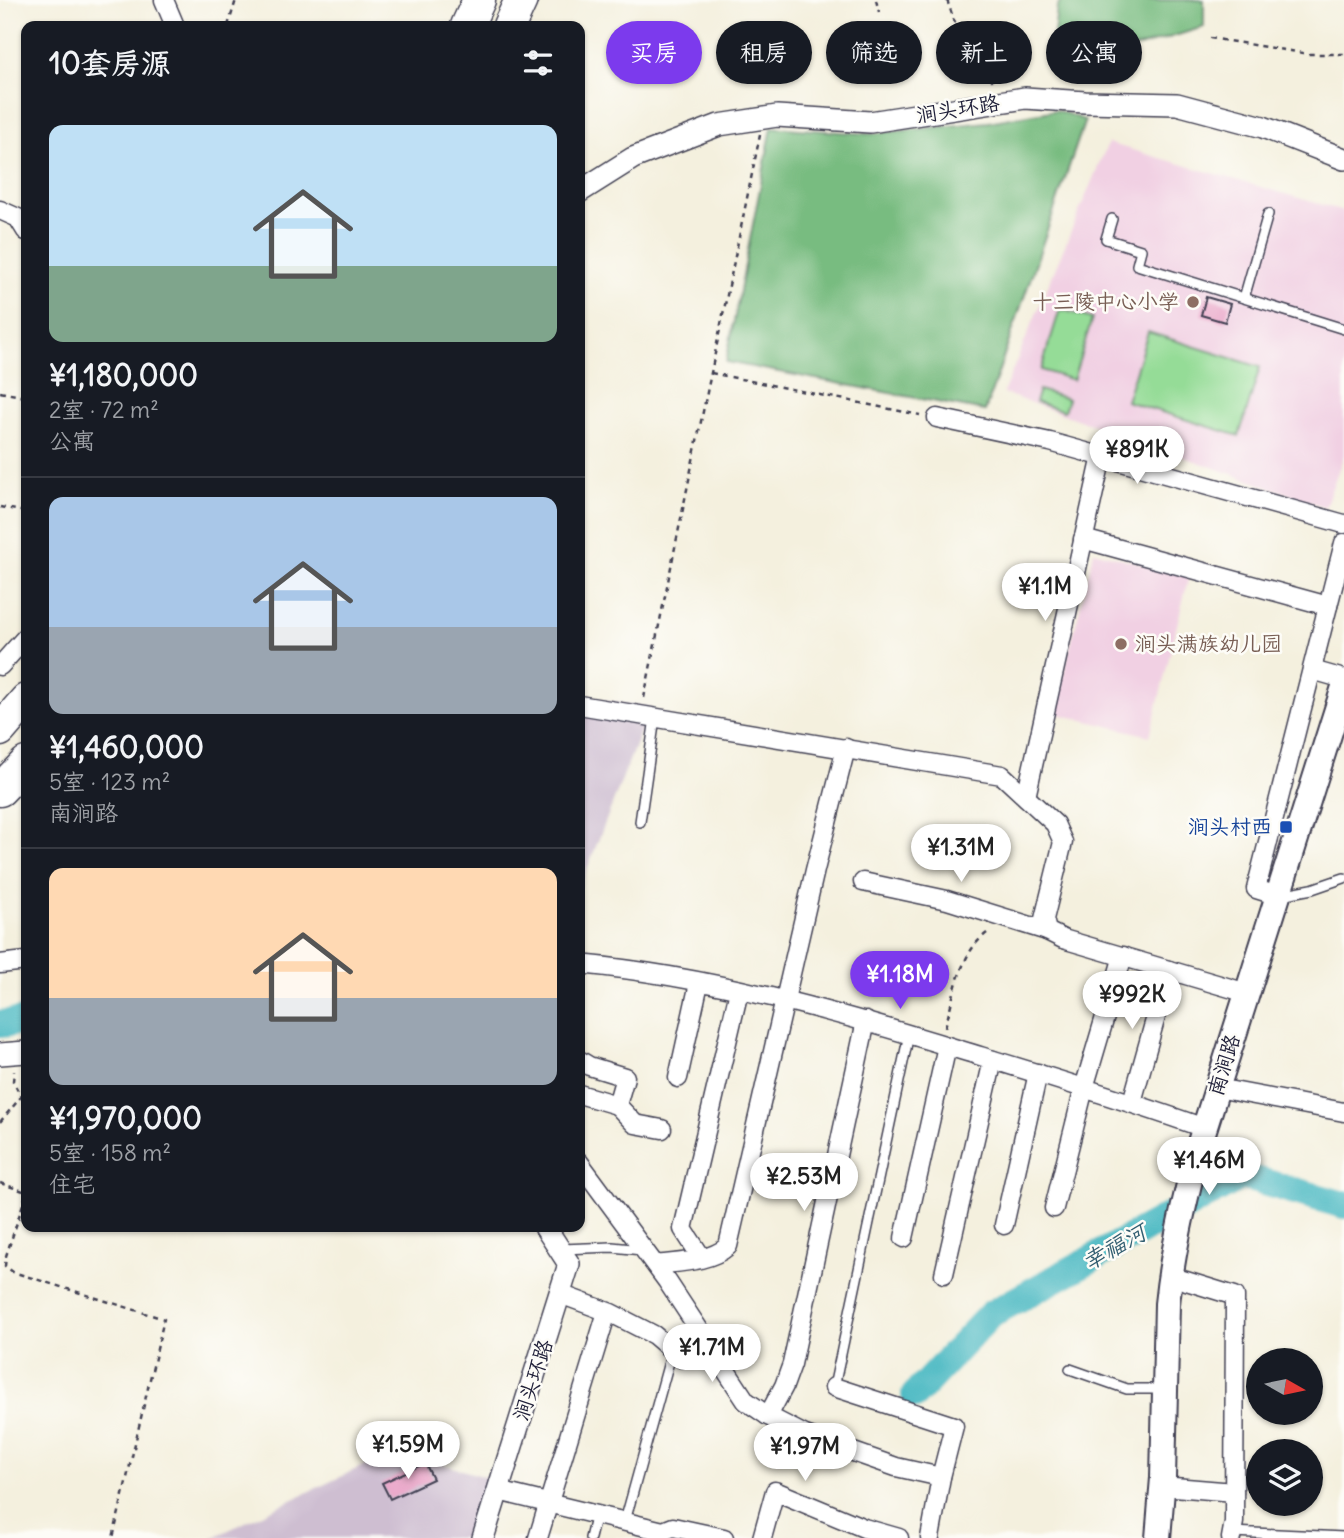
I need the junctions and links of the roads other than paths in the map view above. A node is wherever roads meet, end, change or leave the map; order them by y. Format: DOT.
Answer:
graph roads {
  1 [pos="164,0"];
  2 [pos="479,0"];
  3 [pos="521,0"];
  4 [pos="173,21"];
  5 [pos="469,21"];
  6 [pos="511,21"];
  7 [pos="1344,159"];
  8 [pos="585,188"];
  9 [pos="0,210"];
  10 [pos="1268,214"];
  11 [pos="1112,219"];
  12 [pos="21,223"];
  13 [pos="1244,298"];
  14 [pos="1344,329"];
  15 [pos="937,418"];
  16 [pos="1102,456"];
  17 [pos="1344,524"];
  18 [pos="1083,539"];
  19 [pos="1344,543"];
  20 [pos="1328,606"];
  21 [pos="21,643"];
  22 [pos="0,666"];
  23 [pos="1312,670"];
  24 [pos="1344,679"];
  25 [pos="1344,687"];
  26 [pos="21,706"];
  27 [pos="585,706"];
  28 [pos="648,716"];
  29 [pos="0,730"];
  30 [pos="846,748"];
  31 [pos="21,769"];
  32 [pos="0,790"];
  33 [pos="1026,797"];
  34 [pos="640,822"];
  35 [pos="1344,877"];
  36 [pos="863,882"];
  37 [pos="1278,896"];
  38 [pos="1047,931"];
  39 [pos="1123,956"];
  40 [pos="21,962"];
  41 [pos="0,964"];
  42 [pos="585,964"];
  43 [pos="1169,970"];
  44 [pos="699,983"];
  45 [pos="739,991"];
  46 [pos="1247,993"];
  47 [pos="785,1002"];
  48 [pos="866,1021"];
  49 [pos="909,1034"];
  50 [pos="944,1045"];
  51 [pos="993,1059"];
  52 [pos="585,1064"];
  53 [pos="1038,1073"];
  54 [pos="678,1078"];
  55 [pos="1084,1088"];
  56 [pos="1217,1088"];
  57 [pos="585,1096"];
  58 [pos="1132,1102"];
  59 [pos="617,1105"];
  60 [pos="1344,1112"];
  61 [pos="1204,1128"];
  62 [pos="662,1129"];
  63 [pos="585,1170"];
  64 [pos="1054,1208"];
  65 [pos="1004,1225"];
  66 [pos="550,1232"];
  67 [pos="904,1238"];
  68 [pos="567,1248"];
  69 [pos="650,1258"];
  70 [pos="702,1258"];
  71 [pos="944,1274"];
  72 [pos="1170,1276"];
  73 [pos="560,1294"];
  74 [pos="607,1312"];
  75 [pos="677,1355"];
  76 [pos="1070,1369"];
  77 [pos="834,1387"];
  78 [pos="1166,1390"];
  79 [pos="768,1416"];
  80 [pos="941,1477"];
  81 [pos="1162,1486"];
  82 [pos="498,1491"];
  83 [pos="1234,1492"];
  84 [pos="548,1502"];
  85 [pos="596,1514"];
  86 [pos="625,1521"];
  87 [pos="1232,1535"];
  88 [pos="1344,1536"];
  89 [pos="483,1538"];
  90 [pos="538,1538"];
  91 [pos="590,1538"];
  92 [pos="724,1538"];
  93 [pos="762,1538"];
  94 [pos="899,1538"];
  95 [pos="930,1538"];
  96 [pos="1158,1538"];
  1 -- 4 [label="street"];
  2 -- 5 [label="highway"];
  3 -- 6 [label="highway"];
  7 -- 8 [label="street, 涧头环路"];
  9 -- 12 [label="street"];
  10 -- 13 [label="lane"];
  11 -- 13 [label="lane"];
  13 -- 14 [label="lane"];
  15 -- 16 [label="street"];
  16 -- 17 [label="street"];
  16 -- 18 [label="street"];
  18 -- 20 [label="street"];
  18 -- 33 [label="street"];
  19 -- 20 [label="street"];
  20 -- 23 [label="street"];
  21 -- 22 [label="street"];
  23 -- 24 [label="street"];
  23 -- 37 [label="street"];
  25 -- 37 [label="main road, 南涧路"];
  26 -- 29 [label="highway"];
  27 -- 28 [label="street"];
  28 -- 30 [label="street"];
  28 -- 34 [label="lane"];
  30 -- 33 [label="street"];
  30 -- 47 [label="street"];
  31 -- 32 [label="highway"];
  33 -- 38 [label="street"];
  35 -- 37 [label="lane"];
  36 -- 38 [label="street"];
  37 -- 46 [label="main road, 南涧路"];
  38 -- 39 [label="street"];
  39 -- 43 [label="street"];
  39 -- 55 [label="street"];
  40 -- 41 [label="street"];
  42 -- 44 [label="street"];
  43 -- 46 [label="street"];
  43 -- 58 [label="street"];
  44 -- 45 [label="street"];
  44 -- 54 [label="street"];
  45 -- 47 [label="street"];
  45 -- 70 [label="street"];
  46 -- 56 [label="main road, 南涧路"];
  47 -- 48 [label="street"];
  47 -- 70 [label="street"];
  48 -- 49 [label="street"];
  48 -- 79 [label="street"];
  49 -- 50 [label="street"];
  49 -- 77 [label="lane"];
  50 -- 51 [label="street"];
  50 -- 67 [label="street"];
  51 -- 53 [label="street"];
  51 -- 71 [label="street"];
  52 -- 59 [label="street"];
  53 -- 55 [label="street"];
  53 -- 65 [label="street"];
  55 -- 58 [label="street"];
  55 -- 64 [label="street"];
  56 -- 60 [label="street"];
  56 -- 61 [label="main road, 南涧路"];
  57 -- 59 [label="street"];
  58 -- 61 [label="street"];
  59 -- 62 [label="street"];
  61 -- 72 [label="main road, 南涧路"];
  63 -- 69 [label="street"];
  66 -- 68 [label="street, 涧头环路"];
  68 -- 69 [label="lane"];
  68 -- 73 [label="street, 涧头环路"];
  69 -- 70 [label="street"];
  69 -- 79 [label="street"];
  72 -- 78 [label="main road, 南涧路"];
  72 -- 83 [label="street"];
  73 -- 74 [label="street"];
  73 -- 82 [label="street, 涧头环路"];
  74 -- 75 [label="street"];
  74 -- 84 [label="street"];
  75 -- 86 [label="lane"];
  76 -- 78 [label="lane"];
  77 -- 80 [label="street"];
  78 -- 81 [label="main road, 南涧路"];
  79 -- 80 [label="street"];
  80 -- 95 [label="street"];
  81 -- 83 [label="street"];
  81 -- 96 [label="main road, 南涧路"];
  82 -- 84 [label="street"];
  82 -- 89 [label="street, 涧头环路"];
  83 -- 87 [label="street"];
  84 -- 85 [label="street"];
  84 -- 90 [label="street"];
  85 -- 86 [label="street"];
  85 -- 91 [label="lane"];
  86 -- 92 [label="street"];
  87 -- 88 [label="lane"];
  93 -- 94 [label="street"];
}
